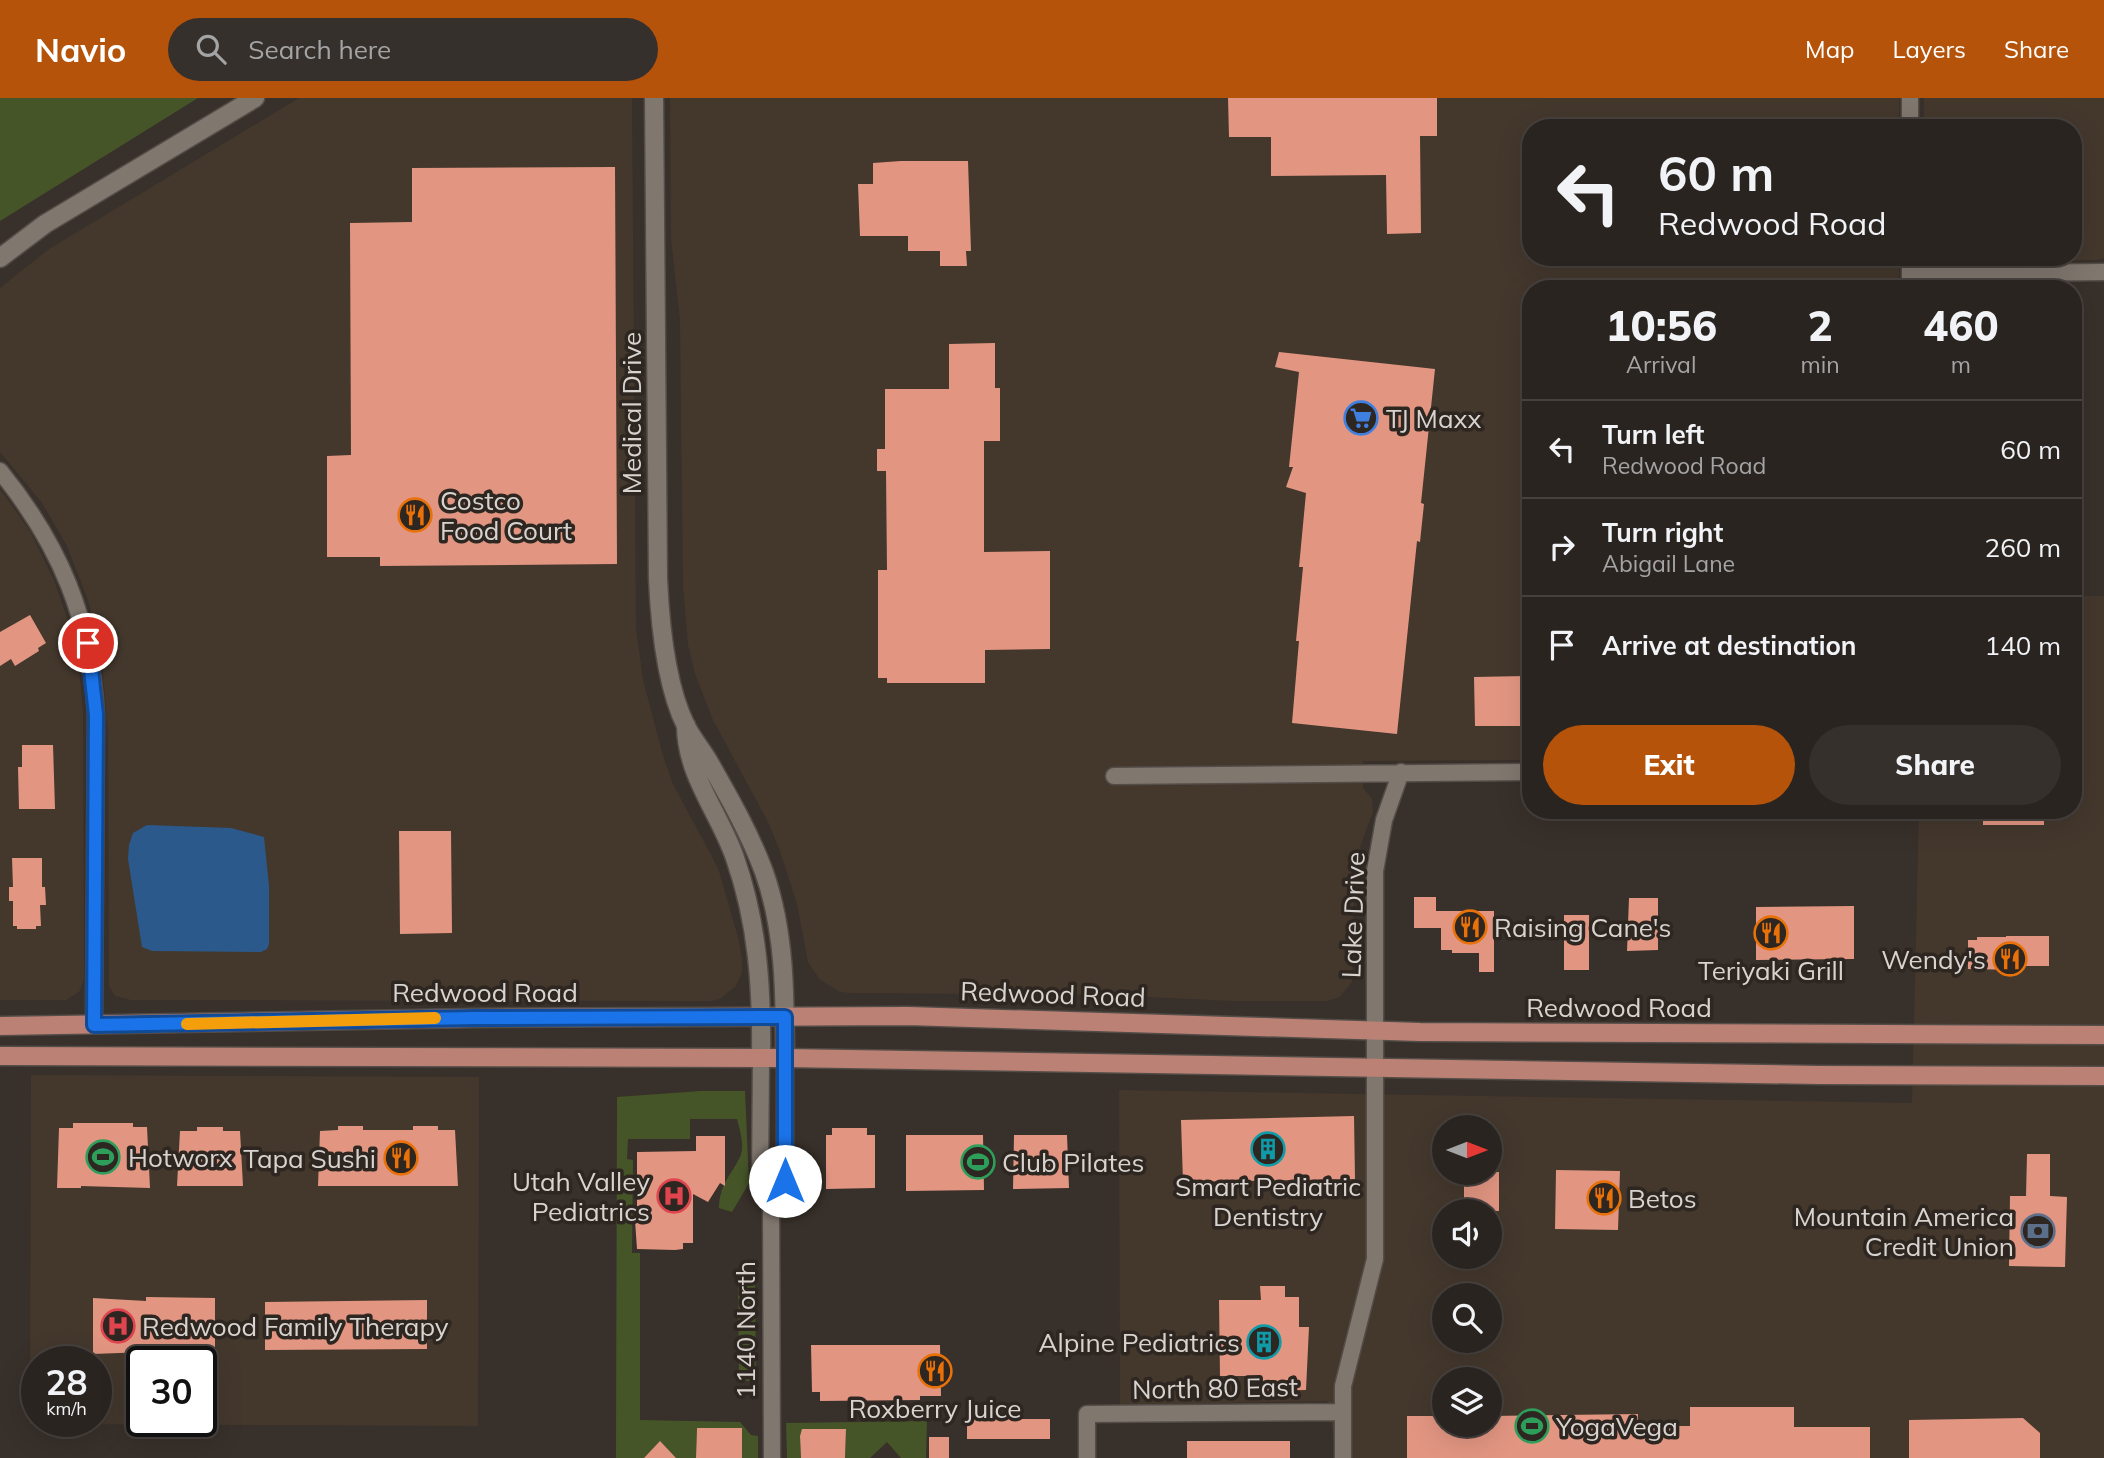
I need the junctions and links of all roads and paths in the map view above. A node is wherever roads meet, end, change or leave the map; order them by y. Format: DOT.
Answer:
graph roads {
  1 [pos="255,98"];
  2 [pos="654,98"];
  3 [pos="1910,98"];
  4 [pos="1910,119"];
  5 [pos="0,258"];
  6 [pos="2104,272"];
  7 [pos="1910,273"];
  8 [pos="0,471"];
  9 [pos="685,725"];
  10 [pos="1401,772"];
  11 [pos="1522,772"];
  12 [pos="1114,776"];
  13 [pos="762,1017"];
  14 [pos="785,1017"];
  15 [pos="94,1025"];
  16 [pos="0,1026"];
  17 [pos="1375,1031"];
  18 [pos="2104,1035"];
  19 [pos="0,1056"];
  20 [pos="761,1058"];
  21 [pos="785,1058"];
  22 [pos="1375,1066"];
  23 [pos="2104,1076"];
  24 [pos="771,1201"];
  25 [pos="1343,1412"];
  26 [pos="772,1458"];
  27 [pos="1087,1458"];
  28 [pos="1343,1458"];
  1 -- 5 [label="street"];
  2 -- 9 [label="street, Medical Drive"];
  3 -- 4 [label="street"];
  6 -- 7 [label="street"];
  8 -- 15 [label="street"];
  9 -- 13 [label="street, Medical Drive"];
  9 -- 14 [label="street, Medical Drive"];
  10 -- 11 [label="street"];
  10 -- 12 [label="street"];
  10 -- 17 [label="street, Lake Drive"];
  13 -- 14 [label="main road, Redwood Road"];
  13 -- 15 [label="main road, Redwood Road"];
  13 -- 20 [label="street, 1140 North"];
  14 -- 17 [label="main road, Redwood Road"];
  14 -- 21 [label="street, 1140 North"];
  15 -- 16 [label="main road, Redwood Road"];
  17 -- 18 [label="main road, Redwood Road"];
  17 -- 22 [label="street, Lake Drive"];
  19 -- 20 [label="main road"];
  20 -- 21 [label="main road"];
  20 -- 24 [label="street, 1140 North"];
  21 -- 22 [label="main road"];
  21 -- 24 [label="street, 1140 North"];
  22 -- 23 [label="main road"];
  22 -- 25 [label="street, Lake Drive"];
  24 -- 26 [label="street, 1140 North"];
  25 -- 27 [label="street, North 80 East"];
  25 -- 28 [label="street, Lake Drive"];
}
